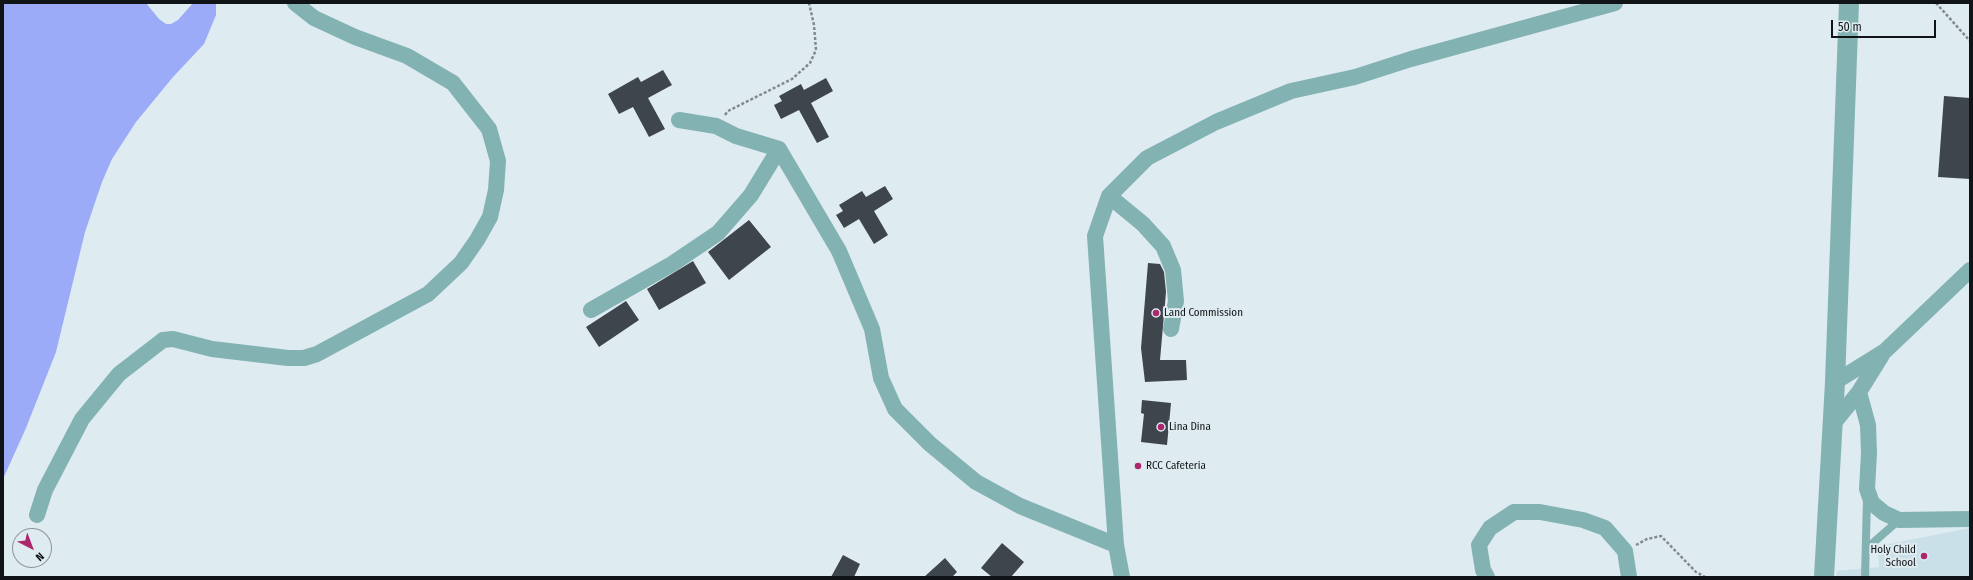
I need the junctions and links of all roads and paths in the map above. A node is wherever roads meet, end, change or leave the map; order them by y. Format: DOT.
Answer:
graph roads {
  1 [pos="295,3"];
  2 [pos="808,3"];
  3 [pos="1615,3"];
  4 [pos="1936,3"];
  5 [pos="1846,7"];
  6 [pos="1970,41"];
  7 [pos="679,120"];
  8 [pos="716,126"];
  9 [pos="779,149"];
  10 [pos="1109,196"];
  11 [pos="1970,270"];
  12 [pos="591,310"];
  13 [pos="1171,329"];
  14 [pos="1885,351"];
  15 [pos="1835,382"];
  16 [pos="1859,392"];
  17 [pos="1833,424"];
  18 [pos="1867,490"];
  19 [pos="37,515"];
  20 [pos="1970,519"];
  21 [pos="1899,520"];
  22 [pos="1116,545"];
  23 [pos="1866,550"];
  24 [pos="1625,551"];
  25 [pos="1122,577"];
  26 [pos="1486,577"];
  27 [pos="1629,577"];
  28 [pos="1704,577"];
  29 [pos="1824,577"];
  30 [pos="1865,577"];
  1 -- 19 [label="street"];
  2 -- 8 [label="path"];
  3 -- 10 [label="street"];
  4 -- 6 [label="path"];
  5 -- 15 [label="street"];
  7 -- 8 [label="street"];
  8 -- 9 [label="street"];
  9 -- 12 [label="street"];
  9 -- 22 [label="street"];
  10 -- 13 [label="street"];
  10 -- 22 [label="street"];
  11 -- 14 [label="street"];
  14 -- 15 [label="street"];
  14 -- 16 [label="street"];
  15 -- 17 [label="street"];
  16 -- 17 [label="street"];
  16 -- 18 [label="street"];
  17 -- 29 [label="street"];
  18 -- 21 [label="street"];
  18 -- 23 [label="lane"];
  20 -- 21 [label="street"];
  21 -- 23 [label="lane"];
  22 -- 25 [label="street"];
  23 -- 30 [label="lane"];
  24 -- 26 [label="street"];
  24 -- 27 [label="street"];
  24 -- 28 [label="path"];
}
